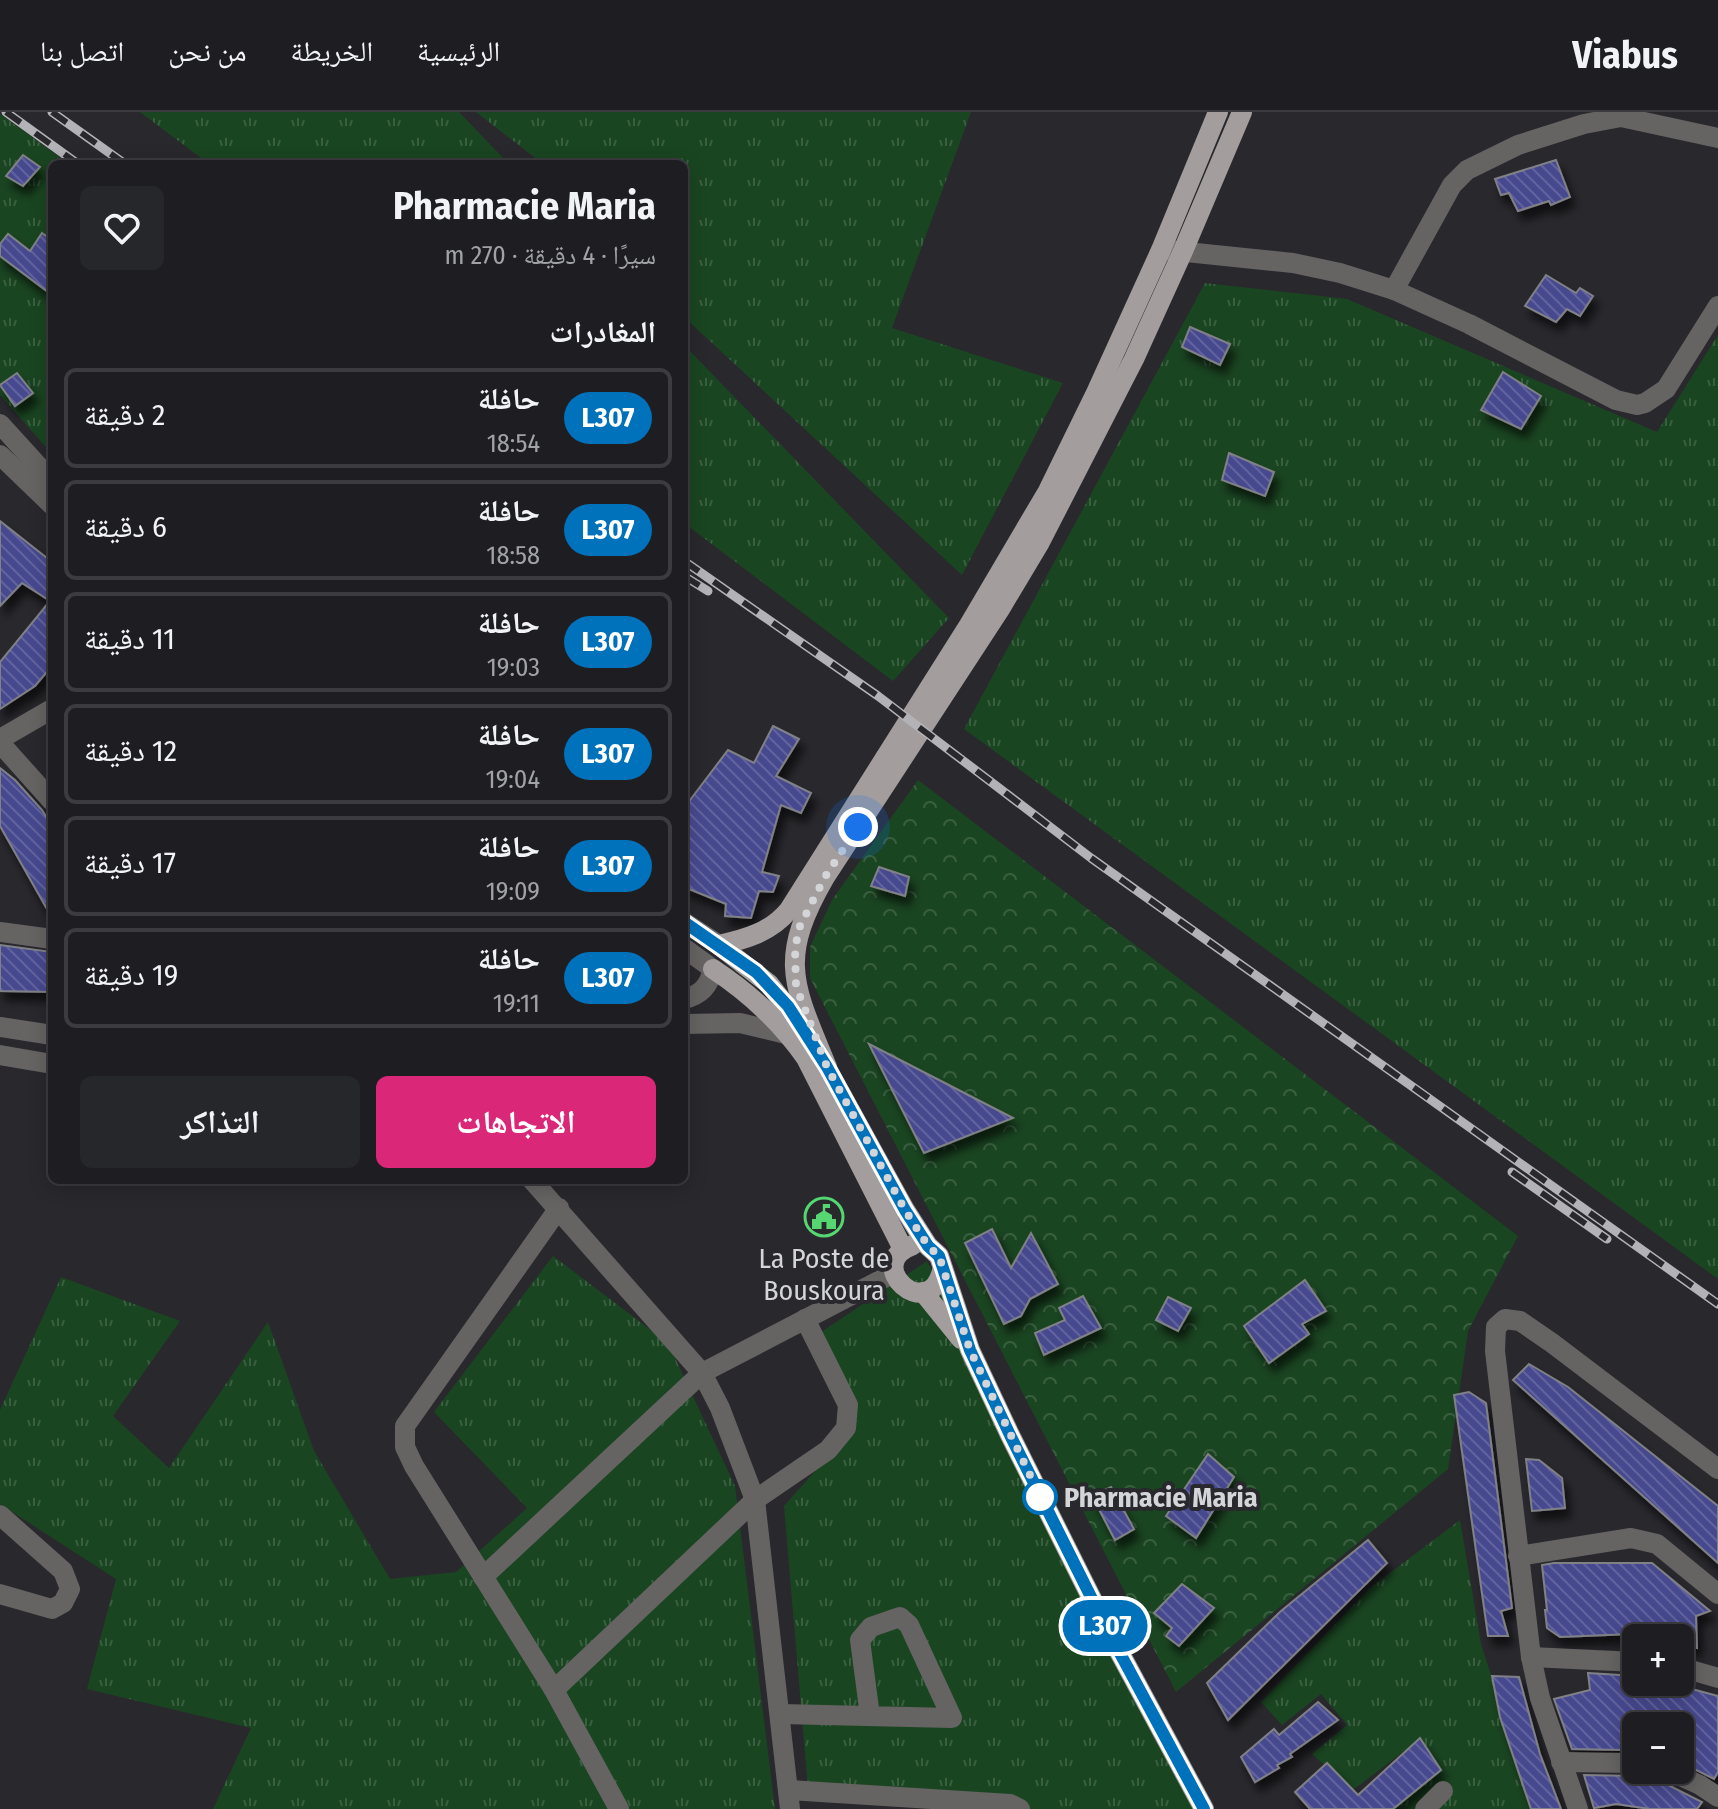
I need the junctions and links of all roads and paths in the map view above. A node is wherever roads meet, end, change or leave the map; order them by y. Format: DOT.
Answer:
graph roads {
  1 [pos="1218,112"];
  2 [pos="1242,112"];
  3 [pos="1718,138"];
  4 [pos="1161,250"];
  5 [pos="1183,251"];
  6 [pos="1394,290"];
  7 [pos="1718,306"];
  8 [pos="0,424"];
  9 [pos="0,455"];
  10 [pos="48,477"];
  11 [pos="48,501"];
  12 [pos="933,697"];
  13 [pos="48,712"];
  14 [pos="0,741"];
  15 [pos="48,796"];
  16 [pos="820,873"];
  17 [pos="688,925"];
  18 [pos="0,932"];
  19 [pos="48,938"];
  20 [pos="719,945"];
  21 [pos="688,951"];
  22 [pos="713,969"];
  23 [pos="692,996"];
  24 [pos="708,1023"];
  25 [pos="688,1024"];
  26 [pos="0,1027"];
  27 [pos="48,1034"];
  28 [pos="790,1035"];
  29 [pos="0,1055"];
  30 [pos="48,1063"];
  31 [pos="827,1067"];
  32 [pos="536,1184"];
  33 [pos="559,1208"];
  34 [pos="928,1246"];
  35 [pos="903,1249"];
  36 [pos="942,1271"];
  37 [pos="894,1273"];
  38 [pos="923,1292"];
  39 [pos="805,1319"];
  40 [pos="970,1350"];
  41 [pos="702,1373"];
  42 [pos="1718,1469"];
  43 [pos="755,1500"];
  44 [pos="0,1515"];
  45 [pos="1518,1556"];
  46 [pos="483,1577"];
  47 [pos="0,1594"];
  48 [pos="1718,1594"];
  49 [pos="1531,1657"];
  50 [pos="1622,1661"];
  51 [pos="1694,1671"];
  52 [pos="1718,1678"];
  53 [pos="554,1690"];
  54 [pos="781,1714"];
  55 [pos="870,1716"];
  56 [pos="1561,1762"];
  57 [pos="1622,1763"];
  58 [pos="1694,1782"];
  59 [pos="1443,1791"];
  60 [pos="1718,1797"];
  61 [pos="790,1800"];
  62 [pos="920,1804"];
  63 [pos="619,1809"];
  64 [pos="1020,1809"];
  65 [pos="1204,1809"];
  66 [pos="1425,1809"];
  67 [pos="1578,1809"];
  1 -- 4 [label="main road"];
  2 -- 5 [label="main road"];
  3 -- 6 [label="street"];
  4 -- 5 [label="street"];
  4 -- 12 [label="main road"];
  5 -- 6 [label="street"];
  5 -- 12 [label="main road"];
  6 -- 7 [label="street"];
  8 -- 10 [label="street"];
  9 -- 11 [label="street"];
  12 -- 16 [label="main road"];
  13 -- 14 [label="street"];
  14 -- 15 [label="street"];
  16 -- 20 [label="main road"];
  16 -- 31 [label="main road"];
  17 -- 20 [label="street"];
  18 -- 19 [label="street"];
  20 -- 31 [label="main road"];
  21 -- 22 [label="street"];
  22 -- 23 [label="street"];
  22 -- 28 [label="main road"];
  23 -- 24 [label="street"];
  24 -- 25 [label="street"];
  24 -- 28 [label="street"];
  26 -- 27 [label="street"];
  28 -- 35 [label="main road"];
  29 -- 30 [label="street"];
  31 -- 34 [label="main road"];
  32 -- 33 [label="street"];
  33 -- 41 [label="street"];
  33 -- 46 [label="street"];
  34 -- 35 [label="main road"];
  34 -- 36 [label="main road"];
  35 -- 37 [label="main road"];
  36 -- 38 [label="main road"];
  36 -- 40 [label="main road"];
  37 -- 38 [label="main road"];
  37 -- 39 [label="street"];
  38 -- 40 [label="main road"];
  39 -- 41 [label="street"];
  39 -- 43 [label="street"];
  40 -- 65 [label="main road"];
  41 -- 43 [label="street"];
  41 -- 46 [label="street"];
  42 -- 45 [label="street"];
  43 -- 53 [label="street"];
  43 -- 54 [label="street"];
  44 -- 47 [label="street"];
  45 -- 48 [label="street"];
  45 -- 49 [label="street"];
  46 -- 53 [label="street"];
  49 -- 50 [label="street"];
  49 -- 56 [label="street"];
  51 -- 52 [label="street"];
  53 -- 63 [label="street"];
  54 -- 55 [label="street"];
  54 -- 61 [label="street"];
  55 -- 55 [label="street"];
  56 -- 57 [label="street"];
  56 -- 67 [label="street"];
  58 -- 60 [label="street"];
  59 -- 66 [label="street"];
  61 -- 62 [label="street"];
  62 -- 64 [label="street"];
}
